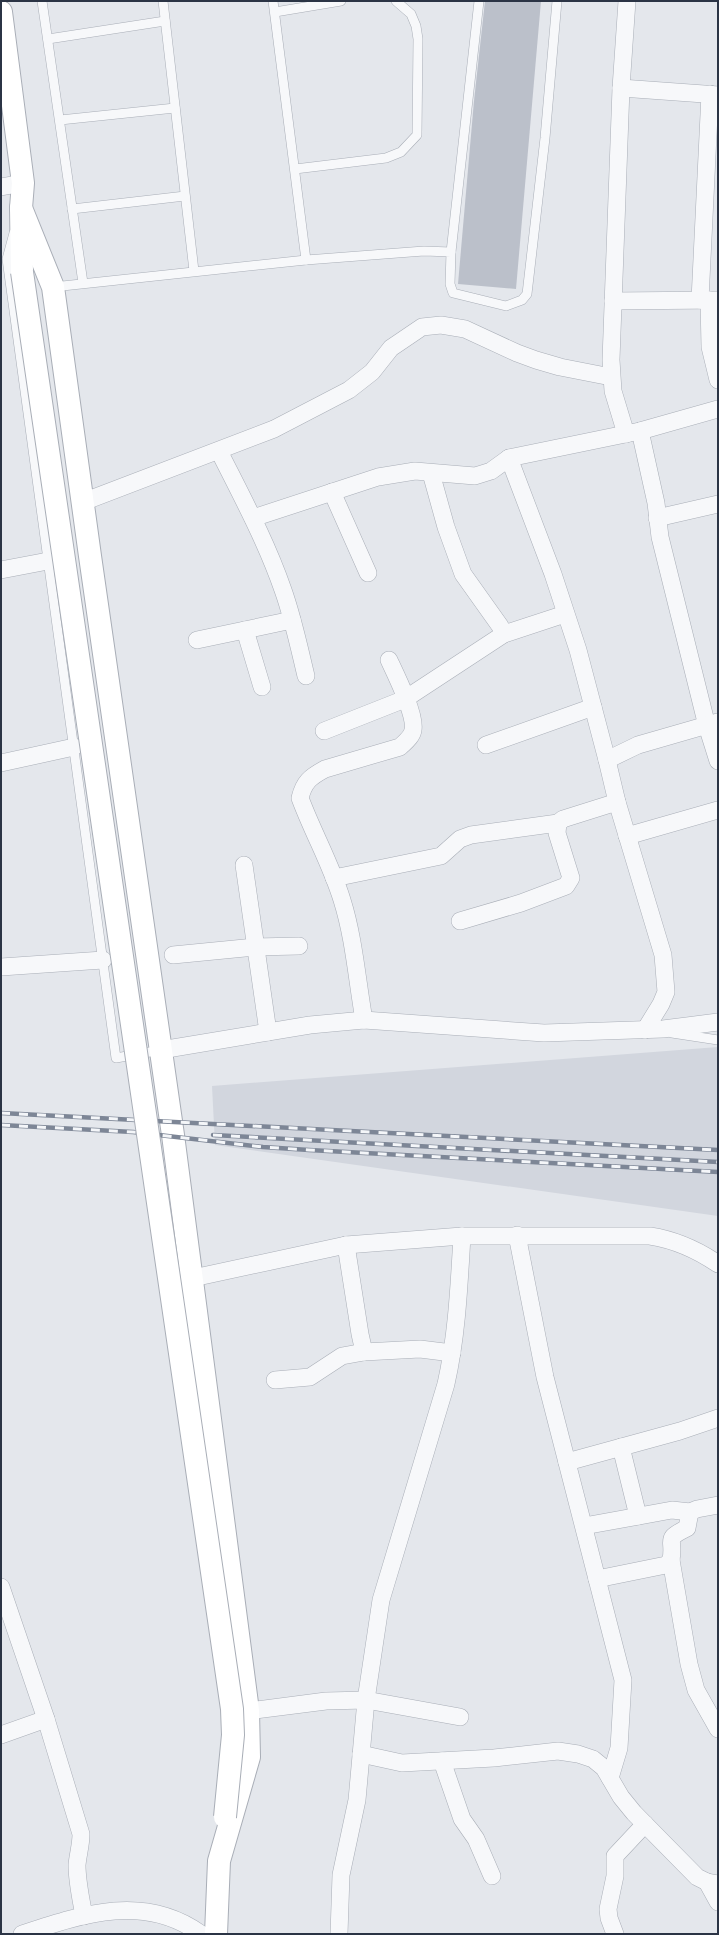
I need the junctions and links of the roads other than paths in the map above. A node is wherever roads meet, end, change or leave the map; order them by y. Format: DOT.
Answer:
graph roads {
  1 [pos="42,1"];
  2 [pos="163,1"];
  3 [pos="273,1"];
  4 [pos="342,1"];
  5 [pos="396,1"];
  6 [pos="479,1"];
  7 [pos="557,1"];
  8 [pos="627,1"];
  9 [pos="1,12"];
  10 [pos="275,12"];
  11 [pos="165,21"];
  12 [pos="48,39"];
  13 [pos="5,82"];
  14 [pos="621,88"];
  15 [pos="714,94"];
  16 [pos="175,108"];
  17 [pos="60,120"];
  18 [pos="295,169"];
  19 [pos="24,183"];
  20 [pos="1,187"];
  21 [pos="185,196"];
  22 [pos="21,208"];
  23 [pos="72,209"];
  24 [pos="451,252"];
  25 [pos="306,260"];
  26 [pos="194,271"];
  27 [pos="83,283"];
  28 [pos="53,287"];
  29 [pos="709,300"];
  30 [pos="613,301"];
  31 [pos="611,377"];
  32 [pos="718,380"];
  33 [pos="718,409"];
  34 [pos="633,432"];
  35 [pos="219,451"];
  36 [pos="509,458"];
  37 [pos="431,473"];
  38 [pos="332,492"];
  39 [pos="83,502"];
  40 [pos="718,504"];
  41 [pos="253,518"];
  42 [pos="657,518"];
  43 [pos="48,561"];
  44 [pos="1,570"];
  45 [pos="368,573"];
  46 [pos="565,614"];
  47 [pos="292,620"];
  48 [pos="245,630"];
  49 [pos="504,634"];
  50 [pos="197,640"];
  51 [pos="389,660"];
  52 [pos="306,676"];
  53 [pos="262,687"];
  54 [pos="405,699"];
  55 [pos="593,707"];
  56 [pos="712,724"];
  57 [pos="324,731"];
  58 [pos="486,745"];
  59 [pos="74,747"];
  60 [pos="607,760"];
  61 [pos="718,761"];
  62 [pos="1,763"];
  63 [pos="617,802"];
  64 [pos="718,810"];
  65 [pos="558,823"];
  66 [pos="627,836"];
  67 [pos="244,865"];
  68 [pos="334,878"];
  69 [pos="460,921"];
  70 [pos="299,946"];
  71 [pos="256,947"];
  72 [pos="173,955"];
  73 [pos="103,960"];
  74 [pos="1,967"];
  75 [pos="364,1020"];
  76 [pos="718,1022"];
  77 [pos="650,1030"];
  78 [pos="268,1032"];
  79 [pos="718,1040"];
  80 [pos="161,1050"];
  81 [pos="516,1235"];
  82 [pos="462,1236"];
  83 [pos="346,1245"];
  84 [pos="718,1264"];
  85 [pos="193,1278"];
  86 [pos="364,1352"];
  87 [pos="452,1353"];
  88 [pos="275,1380"];
  89 [pos="718,1418"];
  90 [pos="622,1446"];
  91 [pos="567,1462"];
  92 [pos="718,1505"];
  93 [pos="690,1512"];
  94 [pos="638,1516"];
  95 [pos="584,1526"];
  96 [pos="671,1560"];
  97 [pos="597,1579"];
  98 [pos="1,1587"];
  99 [pos="366,1700"];
  100 [pos="248,1711"];
  101 [pos="460,1717"];
  102 [pos="46,1719"];
  103 [pos="718,1729"];
  104 [pos="1,1735"];
  105 [pos="361,1754"];
  106 [pos="442,1761"];
  107 [pos="610,1778"];
  108 [pos="645,1824"];
  109 [pos="220,1861"];
  110 [pos="492,1876"];
  111 [pos="713,1883"];
  112 [pos="718,1902"];
  113 [pos="84,1916"];
  114 [pos="22,1934"];
  115 [pos="201,1934"];
  116 [pos="216,1934"];
  117 [pos="339,1934"];
  118 [pos="616,1934"];
  1 -- 12 [label="lane"];
  2 -- 11 [label="lane"];
  3 -- 10 [label="lane"];
  4 -- 10 [label="lane"];
  5 -- 18 [label="lane"];
  6 -- 24 [label="lane"];
  7 -- 24 [label="lane"];
  8 -- 14 [label="street"];
  9 -- 13 [label="street"];
  10 -- 18 [label="lane"];
  11 -- 12 [label="lane"];
  11 -- 16 [label="lane"];
  12 -- 17 [label="lane"];
  13 -- 19 [label="street"];
  14 -- 15 [label="street"];
  14 -- 30 [label="street"];
  15 -- 29 [label="street"];
  16 -- 17 [label="lane"];
  16 -- 21 [label="lane"];
  17 -- 23 [label="lane"];
  18 -- 25 [label="lane"];
  19 -- 20 [label="street"];
  19 -- 22 [label="street"];
  21 -- 23 [label="lane"];
  21 -- 26 [label="lane"];
  22 -- 28 [label="street"];
  22 -- 43 [label="lane"];
  22 -- 109 [label="street, bridge"];
  23 -- 27 [label="lane"];
  24 -- 25 [label="lane"];
  25 -- 26 [label="lane"];
  26 -- 27 [label="lane"];
  27 -- 28 [label="lane"];
  28 -- 39 [label="street"];
  29 -- 30 [label="street"];
  29 -- 32 [label="street"];
  30 -- 31 [label="street"];
  31 -- 34 [label="street"];
  31 -- 35 [label="street"];
  33 -- 34 [label="street"];
  34 -- 36 [label="street"];
  34 -- 42 [label="street"];
  35 -- 39 [label="street"];
  35 -- 41 [label="street"];
  36 -- 37 [label="street"];
  36 -- 46 [label="street"];
  37 -- 38 [label="street"];
  37 -- 49 [label="street"];
  38 -- 41 [label="street"];
  38 -- 45 [label="street"];
  39 -- 80 [label="street"];
  40 -- 42 [label="street"];
  41 -- 47 [label="street"];
  42 -- 56 [label="street"];
  43 -- 44 [label="street"];
  43 -- 59 [label="lane"];
  46 -- 49 [label="street"];
  46 -- 55 [label="street"];
  47 -- 48 [label="street"];
  47 -- 52 [label="street"];
  48 -- 50 [label="street"];
  48 -- 53 [label="street"];
  49 -- 54 [label="street"];
  51 -- 54 [label="street"];
  54 -- 57 [label="street"];
  54 -- 68 [label="street"];
  55 -- 58 [label="street"];
  55 -- 60 [label="street"];
  56 -- 60 [label="street"];
  56 -- 61 [label="street"];
  59 -- 62 [label="street"];
  59 -- 73 [label="lane"];
  60 -- 63 [label="street"];
  63 -- 65 [label="street"];
  63 -- 66 [label="street"];
  64 -- 66 [label="street"];
  65 -- 68 [label="street"];
  65 -- 69 [label="street"];
  66 -- 77 [label="street"];
  67 -- 71 [label="street"];
  68 -- 75 [label="street"];
  70 -- 71 [label="street"];
  71 -- 72 [label="street"];
  71 -- 78 [label="street"];
  73 -- 74 [label="street"];
  73 -- 80 [label="lane"];
  75 -- 77 [label="street"];
  75 -- 78 [label="street"];
  76 -- 77 [label="street"];
  77 -- 79 [label="lane"];
  78 -- 80 [label="street"];
  80 -- 85 [label="street"];
  81 -- 82 [label="street"];
  81 -- 84 [label="street"];
  81 -- 91 [label="street"];
  82 -- 83 [label="street"];
  82 -- 87 [label="street"];
  83 -- 85 [label="street"];
  83 -- 86 [label="street"];
  85 -- 100 [label="street"];
  86 -- 87 [label="street"];
  86 -- 88 [label="street"];
  87 -- 99 [label="street"];
  89 -- 90 [label="street"];
  90 -- 91 [label="street"];
  90 -- 94 [label="street"];
  91 -- 95 [label="street"];
  92 -- 93 [label="street"];
  93 -- 94 [label="street"];
  93 -- 96 [label="street"];
  94 -- 95 [label="street"];
  95 -- 97 [label="street"];
  96 -- 97 [label="street"];
  96 -- 103 [label="street"];
  97 -- 107 [label="street"];
  98 -- 102 [label="street"];
  99 -- 100 [label="street"];
  99 -- 101 [label="street"];
  99 -- 105 [label="street"];
  100 -- 109 [label="street"];
  102 -- 104 [label="street"];
  102 -- 113 [label="street"];
  105 -- 106 [label="street"];
  105 -- 117 [label="street"];
  106 -- 107 [label="street"];
  106 -- 110 [label="street"];
  107 -- 108 [label="street"];
  108 -- 111 [label="street"];
  108 -- 118 [label="street"];
  109 -- 116 [label="street"];
  111 -- 112 [label="street"];
  113 -- 114 [label="street"];
  113 -- 115 [label="street"];
}
